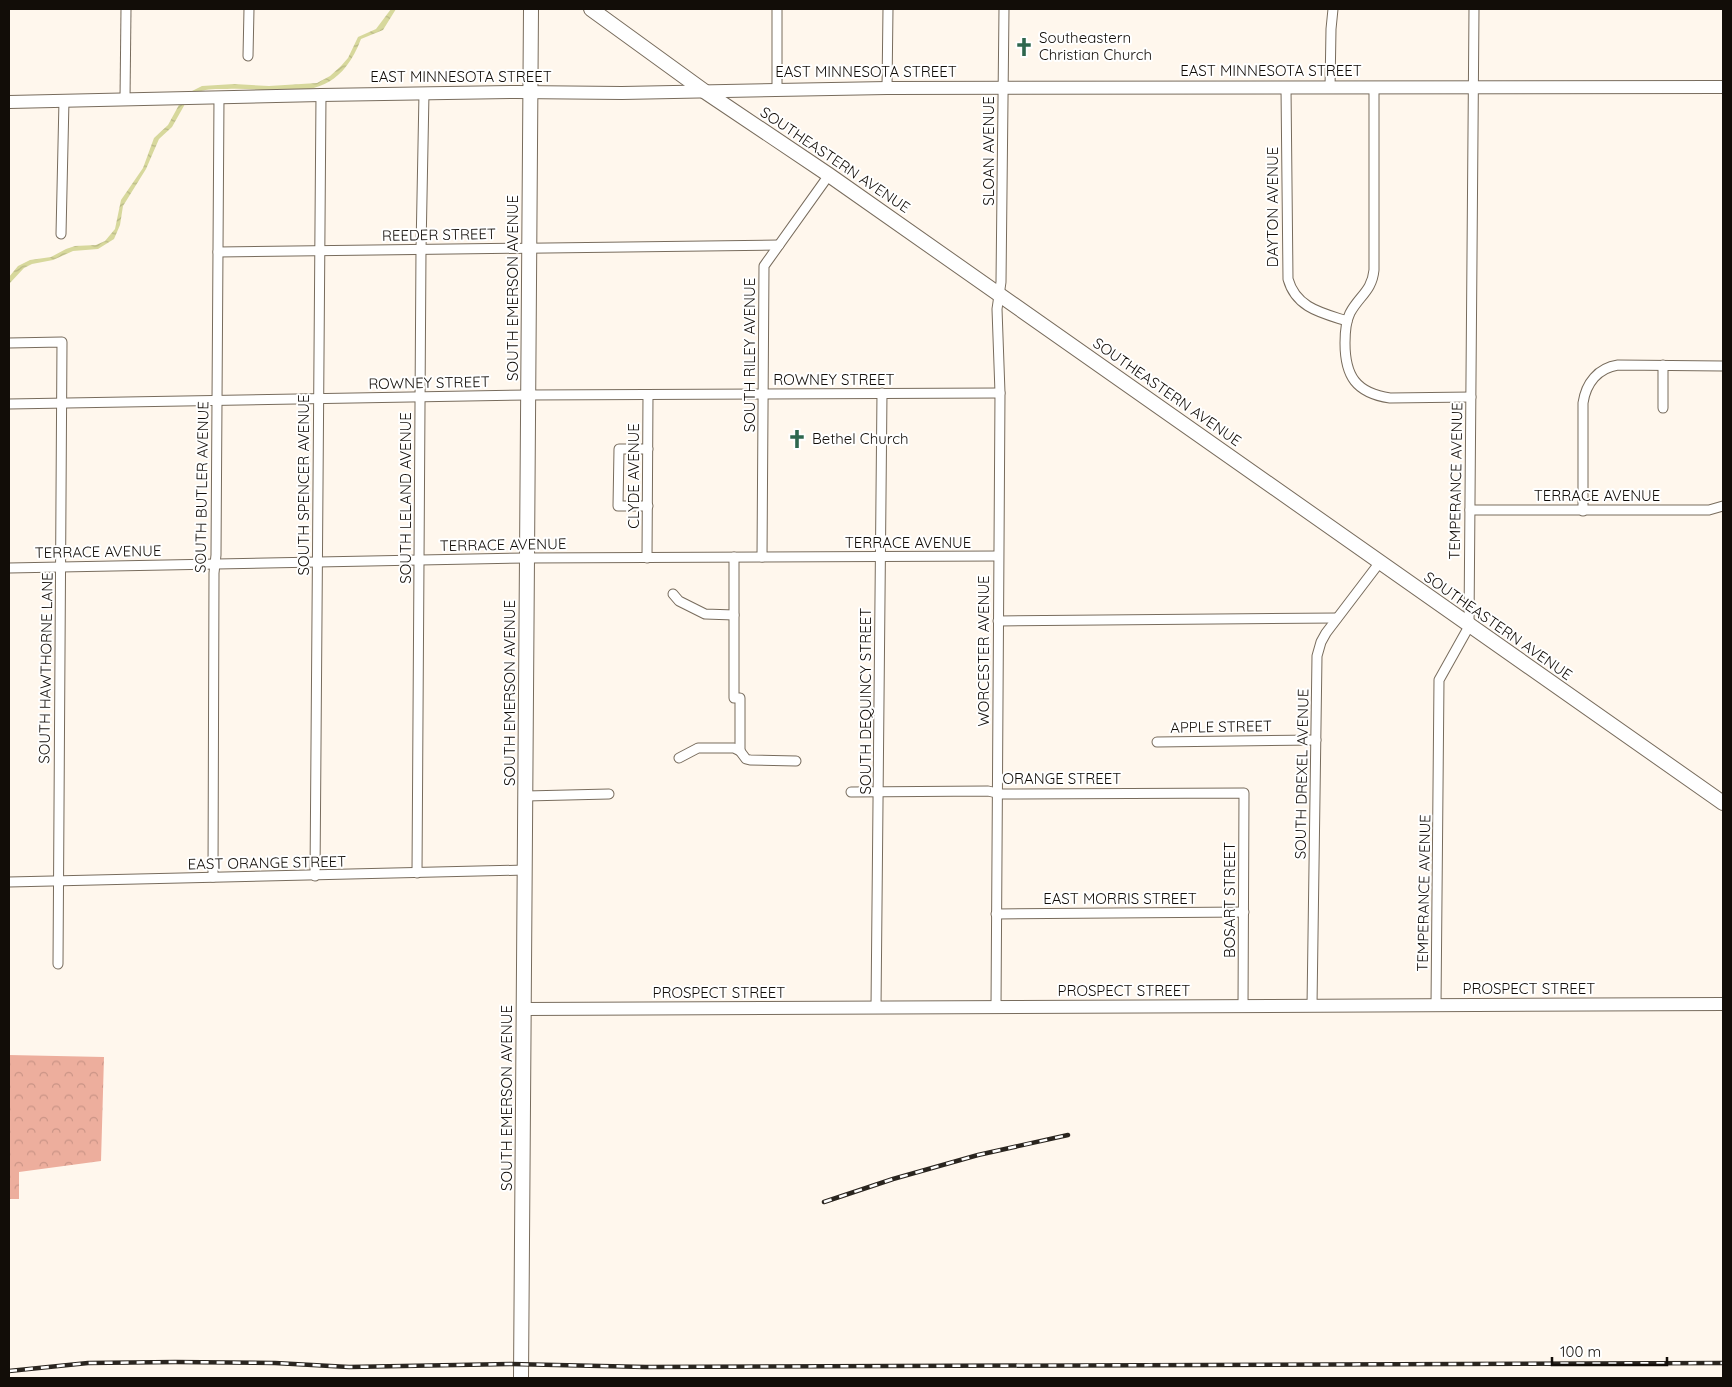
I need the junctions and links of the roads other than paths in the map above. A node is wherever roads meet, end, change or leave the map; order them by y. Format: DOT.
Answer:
graph roads {
  1 [pos="126,9"];
  2 [pos="249,9"];
  3 [pos="531,9"];
  4 [pos="592,9"];
  5 [pos="777,9"];
  6 [pos="888,9"];
  7 [pos="1004,9"];
  8 [pos="1333,9"];
  9 [pos="1474,9"];
  10 [pos="248,56"];
  11 [pos="1474,87"];
  12 [pos="1723,87"];
  13 [pos="887,88"];
  14 [pos="1003,88"];
  15 [pos="1286,88"];
  16 [pos="1330,88"];
  17 [pos="1374,88"];
  18 [pos="777,89"];
  19 [pos="704,92"];
  20 [pos="424,93"];
  21 [pos="531,93"];
  22 [pos="321,95"];
  23 [pos="219,97"];
  24 [pos="126,99"];
  25 [pos="64,100"];
  26 [pos="9,102"];
  27 [pos="829,175"];
  28 [pos="61,234"];
  29 [pos="779,245"];
  30 [pos="530,247"];
  31 [pos="421,249"];
  32 [pos="320,250"];
  33 [pos="218,252"];
  34 [pos="999,294"];
  35 [pos="1347,321"];
  36 [pos="9,343"];
  37 [pos="1663,365"];
  38 [pos="1723,366"];
  39 [pos="882,393"];
  40 [pos="1000,393"];
  41 [pos="764,394"];
  42 [pos="528,395"];
  43 [pos="648,395"];
  44 [pos="1471,397"];
  45 [pos="420,398"];
  46 [pos="319,399"];
  47 [pos="217,401"];
  48 [pos="9,404"];
  49 [pos="61,404"];
  50 [pos="1663,408"];
  51 [pos="648,449"];
  52 [pos="648,506"];
  53 [pos="1723,506"];
  54 [pos="1470,510"];
  55 [pos="1583,511"];
  56 [pos="998,556"];
  57 [pos="734,557"];
  58 [pos="762,557"];
  59 [pos="881,557"];
  60 [pos="527,558"];
  61 [pos="647,558"];
  62 [pos="419,560"];
  63 [pos="318,562"];
  64 [pos="1380,562"];
  65 [pos="215,564"];
  66 [pos="61,567"];
  67 [pos="9,568"];
  68 [pos="675,600"];
  69 [pos="734,615"];
  70 [pos="1337,618"];
  71 [pos="998,621"];
  72 [pos="1469,624"];
  73 [pos="1316,740"];
  74 [pos="1157,742"];
  75 [pos="740,751"];
  76 [pos="679,758"];
  77 [pos="796,761"];
  78 [pos="851,792"];
  79 [pos="879,792"];
  80 [pos="997,793"];
  81 [pos="1244,793"];
  82 [pos="609,794"];
  83 [pos="526,796"];
  84 [pos="1723,803"];
  85 [pos="525,870"];
  86 [pos="417,873"];
  87 [pos="315,876"];
  88 [pos="213,877"];
  89 [pos="58,881"];
  90 [pos="9,882"];
  91 [pos="1244,912"];
  92 [pos="996,914"];
  93 [pos="58,964"];
  94 [pos="1723,1004"];
  95 [pos="1312,1006"];
  96 [pos="1436,1006"];
  97 [pos="876,1008"];
  98 [pos="996,1008"];
  99 [pos="1243,1008"];
  100 [pos="524,1010"];
  101 [pos="521,1378"];
  1 -- 24 [label="street"];
  2 -- 10 [label="street"];
  3 -- 21 [label="main road, SOUTH EMERSON AVENUE"];
  4 -- 19 [label="main road, SOUTHEASTERN AVENUE"];
  5 -- 18 [label="street"];
  6 -- 13 [label="street"];
  7 -- 14 [label="street, SLOAN AVENUE"];
  8 -- 16 [label="street"];
  9 -- 11 [label="street, TEMPERANCE AVENUE"];
  11 -- 12 [label="street, EAST MINNESOTA STREET"];
  11 -- 17 [label="street, EAST MINNESOTA STREET"];
  11 -- 44 [label="street, TEMPERANCE AVENUE"];
  13 -- 14 [label="street, EAST MINNESOTA STREET"];
  13 -- 18 [label="street, EAST MINNESOTA STREET"];
  14 -- 15 [label="street, EAST MINNESOTA STREET"];
  14 -- 34 [label="street, SLOAN AVENUE"];
  15 -- 16 [label="street, EAST MINNESOTA STREET"];
  15 -- 35 [label="street, DAYTON AVENUE"];
  16 -- 17 [label="street, EAST MINNESOTA STREET"];
  17 -- 35 [label="street"];
  18 -- 19 [label="street, EAST MINNESOTA STREET"];
  19 -- 21 [label="street, EAST MINNESOTA STREET"];
  19 -- 27 [label="main road, SOUTHEASTERN AVENUE"];
  20 -- 21 [label="street, EAST MINNESOTA STREET"];
  20 -- 22 [label="street, EAST MINNESOTA STREET"];
  20 -- 31 [label="street, SOUTH LELAND AVENUE"];
  21 -- 30 [label="main road, SOUTH EMERSON AVENUE"];
  22 -- 23 [label="street, EAST MINNESOTA STREET"];
  22 -- 32 [label="street, SOUTH SPENCER AVENUE"];
  23 -- 24 [label="street, EAST MINNESOTA STREET"];
  23 -- 33 [label="street, SOUTH BUTLER AVENUE"];
  24 -- 25 [label="street, EAST MINNESOTA STREET"];
  25 -- 26 [label="street, EAST MINNESOTA STREET"];
  25 -- 28 [label="street"];
  27 -- 29 [label="street, SOUTH RILEY AVENUE"];
  27 -- 34 [label="main road, SOUTHEASTERN AVENUE"];
  29 -- 30 [label="street, REEDER STREET"];
  29 -- 41 [label="street, SOUTH RILEY AVENUE"];
  30 -- 31 [label="street, REEDER STREET"];
  30 -- 42 [label="main road, SOUTH EMERSON AVENUE"];
  31 -- 32 [label="street, REEDER STREET"];
  31 -- 45 [label="street, SOUTH LELAND AVENUE"];
  32 -- 33 [label="street, REEDER STREET"];
  32 -- 46 [label="street, SOUTH SPENCER AVENUE"];
  33 -- 47 [label="street, SOUTH BUTLER AVENUE"];
  34 -- 40 [label="street, WORCESTER AVENUE"];
  34 -- 64 [label="main road, SOUTHEASTERN AVENUE"];
  35 -- 44 [label="street"];
  36 -- 49 [label="street, SOUTH HAWTHORNE LANE"];
  37 -- 38 [label="street"];
  37 -- 50 [label="street"];
  37 -- 55 [label="street"];
  39 -- 40 [label="street, ROWNEY STREET"];
  39 -- 41 [label="street, ROWNEY STREET"];
  39 -- 59 [label="street, SOUTH DEQUINCY STREET"];
  40 -- 56 [label="street, WORCESTER AVENUE"];
  41 -- 43 [label="street, ROWNEY STREET"];
  41 -- 58 [label="street, SOUTH RILEY AVENUE"];
  42 -- 43 [label="street, ROWNEY STREET"];
  42 -- 45 [label="street, ROWNEY STREET"];
  42 -- 60 [label="main road, SOUTH EMERSON AVENUE"];
  43 -- 51 [label="street, CLYDE AVENUE"];
  44 -- 54 [label="street, TEMPERANCE AVENUE"];
  45 -- 46 [label="street, ROWNEY STREET"];
  45 -- 62 [label="street, SOUTH LELAND AVENUE"];
  46 -- 47 [label="street, ROWNEY STREET"];
  46 -- 63 [label="street, SOUTH SPENCER AVENUE"];
  47 -- 49 [label="street, ROWNEY STREET"];
  47 -- 65 [label="street, SOUTH BUTLER AVENUE"];
  48 -- 49 [label="street, ROWNEY STREET"];
  49 -- 66 [label="street, SOUTH HAWTHORNE LANE"];
  51 -- 52 [label="street, CLYDE AVENUE"];
  51 -- 52 [label="street"];
  52 -- 61 [label="street, CLYDE AVENUE"];
  53 -- 55 [label="street, TERRACE AVENUE"];
  54 -- 55 [label="street, TERRACE AVENUE"];
  54 -- 72 [label="street, TEMPERANCE AVENUE"];
  56 -- 59 [label="street, TERRACE AVENUE"];
  56 -- 71 [label="street, WORCESTER AVENUE"];
  57 -- 58 [label="street, TERRACE AVENUE"];
  57 -- 61 [label="street, TERRACE AVENUE"];
  57 -- 69 [label="street"];
  58 -- 59 [label="street, TERRACE AVENUE"];
  59 -- 79 [label="street, SOUTH DEQUINCY STREET"];
  60 -- 61 [label="street, TERRACE AVENUE"];
  60 -- 62 [label="street, TERRACE AVENUE"];
  60 -- 83 [label="main road, SOUTH EMERSON AVENUE"];
  62 -- 63 [label="street, TERRACE AVENUE"];
  62 -- 86 [label="street, SOUTH LELAND AVENUE"];
  63 -- 65 [label="street, TERRACE AVENUE"];
  63 -- 87 [label="street, SOUTH SPENCER AVENUE"];
  64 -- 70 [label="street, SOUTH DREXEL AVENUE"];
  64 -- 72 [label="main road, SOUTHEASTERN AVENUE"];
  65 -- 66 [label="street, TERRACE AVENUE"];
  65 -- 88 [label="street, SOUTH BUTLER AVENUE"];
  66 -- 67 [label="street, TERRACE AVENUE"];
  66 -- 89 [label="street, SOUTH HAWTHORNE LANE"];
  68 -- 69 [label="street"];
  69 -- 75 [label="street"];
  70 -- 71 [label="street"];
  70 -- 73 [label="street, SOUTH DREXEL AVENUE"];
  71 -- 80 [label="street, WORCESTER AVENUE"];
  72 -- 84 [label="main road, SOUTHEASTERN AVENUE"];
  72 -- 96 [label="street, TEMPERANCE AVENUE"];
  73 -- 74 [label="street, APPLE STREET"];
  73 -- 95 [label="street, SOUTH DREXEL AVENUE"];
  75 -- 76 [label="street"];
  75 -- 77 [label="street"];
  78 -- 79 [label="street, ORANGE STREET"];
  79 -- 80 [label="street, ORANGE STREET"];
  79 -- 97 [label="street, SOUTH DEQUINCY STREET"];
  80 -- 81 [label="street, ORANGE STREET"];
  80 -- 92 [label="street, WORCESTER AVENUE"];
  81 -- 91 [label="street, BOSART STREET"];
  82 -- 83 [label="street"];
  83 -- 85 [label="main road, SOUTH EMERSON AVENUE"];
  85 -- 86 [label="street, EAST ORANGE STREET"];
  85 -- 100 [label="main road, SOUTH EMERSON AVENUE"];
  86 -- 87 [label="street, EAST ORANGE STREET"];
  87 -- 88 [label="street, EAST ORANGE STREET"];
  88 -- 89 [label="street, EAST ORANGE STREET"];
  89 -- 90 [label="street, EAST ORANGE STREET"];
  89 -- 93 [label="street, SOUTH HAWTHORNE LANE"];
  91 -- 92 [label="street, EAST MORRIS STREET"];
  91 -- 99 [label="street, BOSART STREET"];
  92 -- 98 [label="street, WORCESTER AVENUE"];
  94 -- 96 [label="street, PROSPECT STREET"];
  95 -- 96 [label="street, PROSPECT STREET"];
  95 -- 99 [label="street, PROSPECT STREET"];
  97 -- 98 [label="street, PROSPECT STREET"];
  97 -- 100 [label="street, PROSPECT STREET"];
  98 -- 99 [label="street, PROSPECT STREET"];
  100 -- 101 [label="main road, SOUTH EMERSON AVENUE"];
}
